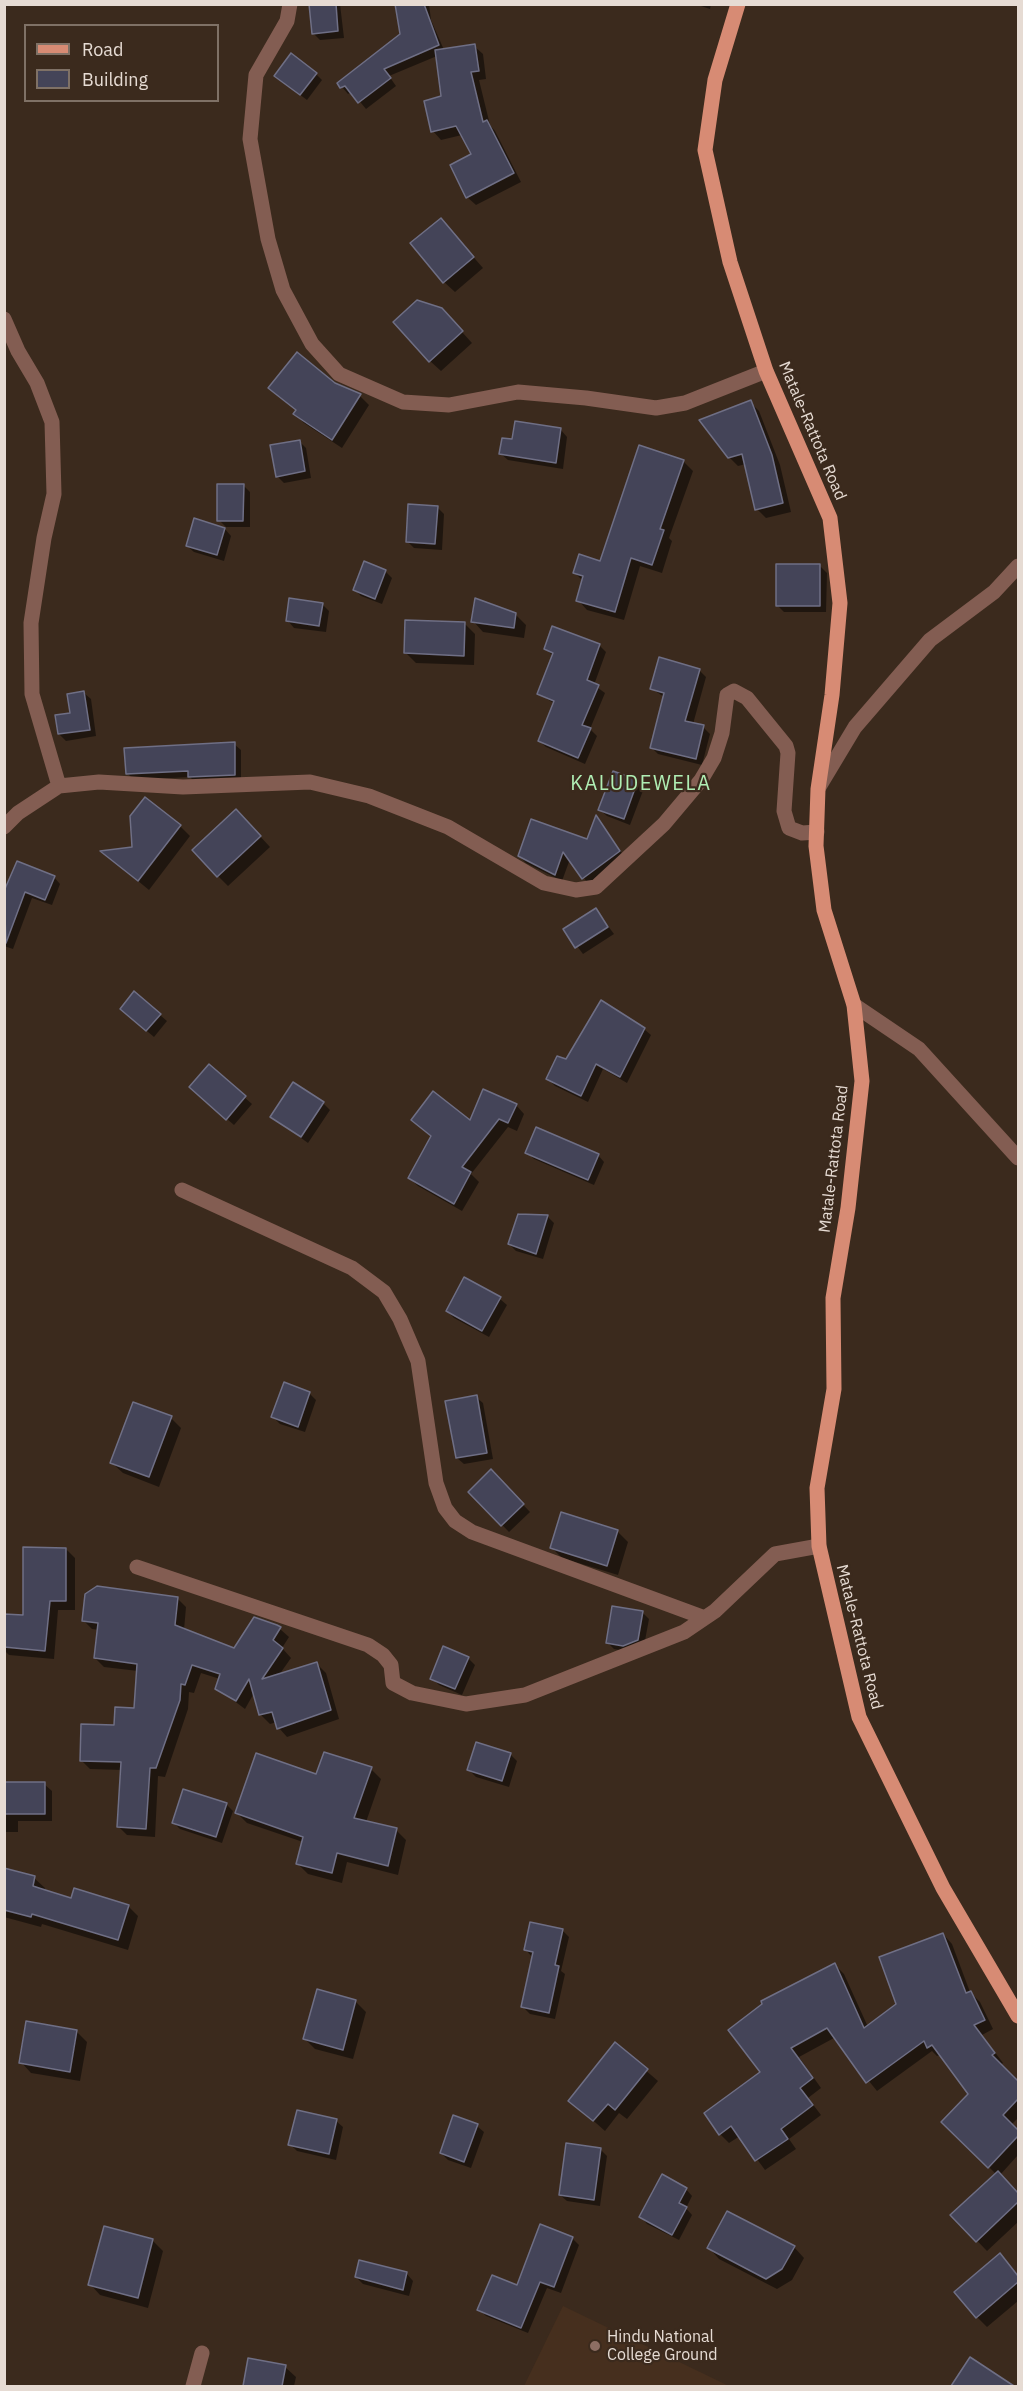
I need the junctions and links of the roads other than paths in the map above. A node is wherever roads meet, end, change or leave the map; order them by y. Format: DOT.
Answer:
graph roads {
  1 [pos="290,4"];
  2 [pos="738,4"];
  3 [pos="4,319"];
  4 [pos="766,371"];
  5 [pos="1018,566"];
  6 [pos="59,786"];
  7 [pos="818,789"];
  8 [pos="4,827"];
  9 [pos="817,832"];
  10 [pos="854,1005"];
  11 [pos="1018,1158"];
  12 [pos="182,1190"];
  13 [pos="819,1546"];
  14 [pos="137,1567"];
  15 [pos="705,1618"];
  16 [pos="1018,2016"];
  17 [pos="202,2353"];
  18 [pos="193,2386"];
  1 -- 4 [label="street"];
  2 -- 4 [label="main road, Matale-Rattota Road"];
  3 -- 6 [label="street"];
  4 -- 7 [label="main road, Matale-Rattota Road"];
  5 -- 7 [label="street"];
  6 -- 8 [label="street"];
  6 -- 9 [label="street"];
  7 -- 9 [label="main road, Matale-Rattota Road"];
  9 -- 10 [label="main road, Matale-Rattota Road"];
  10 -- 11 [label="street"];
  10 -- 13 [label="main road, Matale-Rattota Road"];
  12 -- 15 [label="street"];
  13 -- 15 [label="street"];
  13 -- 16 [label="main road, Matale-Rattota Road"];
  14 -- 15 [label="street"];
  17 -- 18 [label="street"];
}
